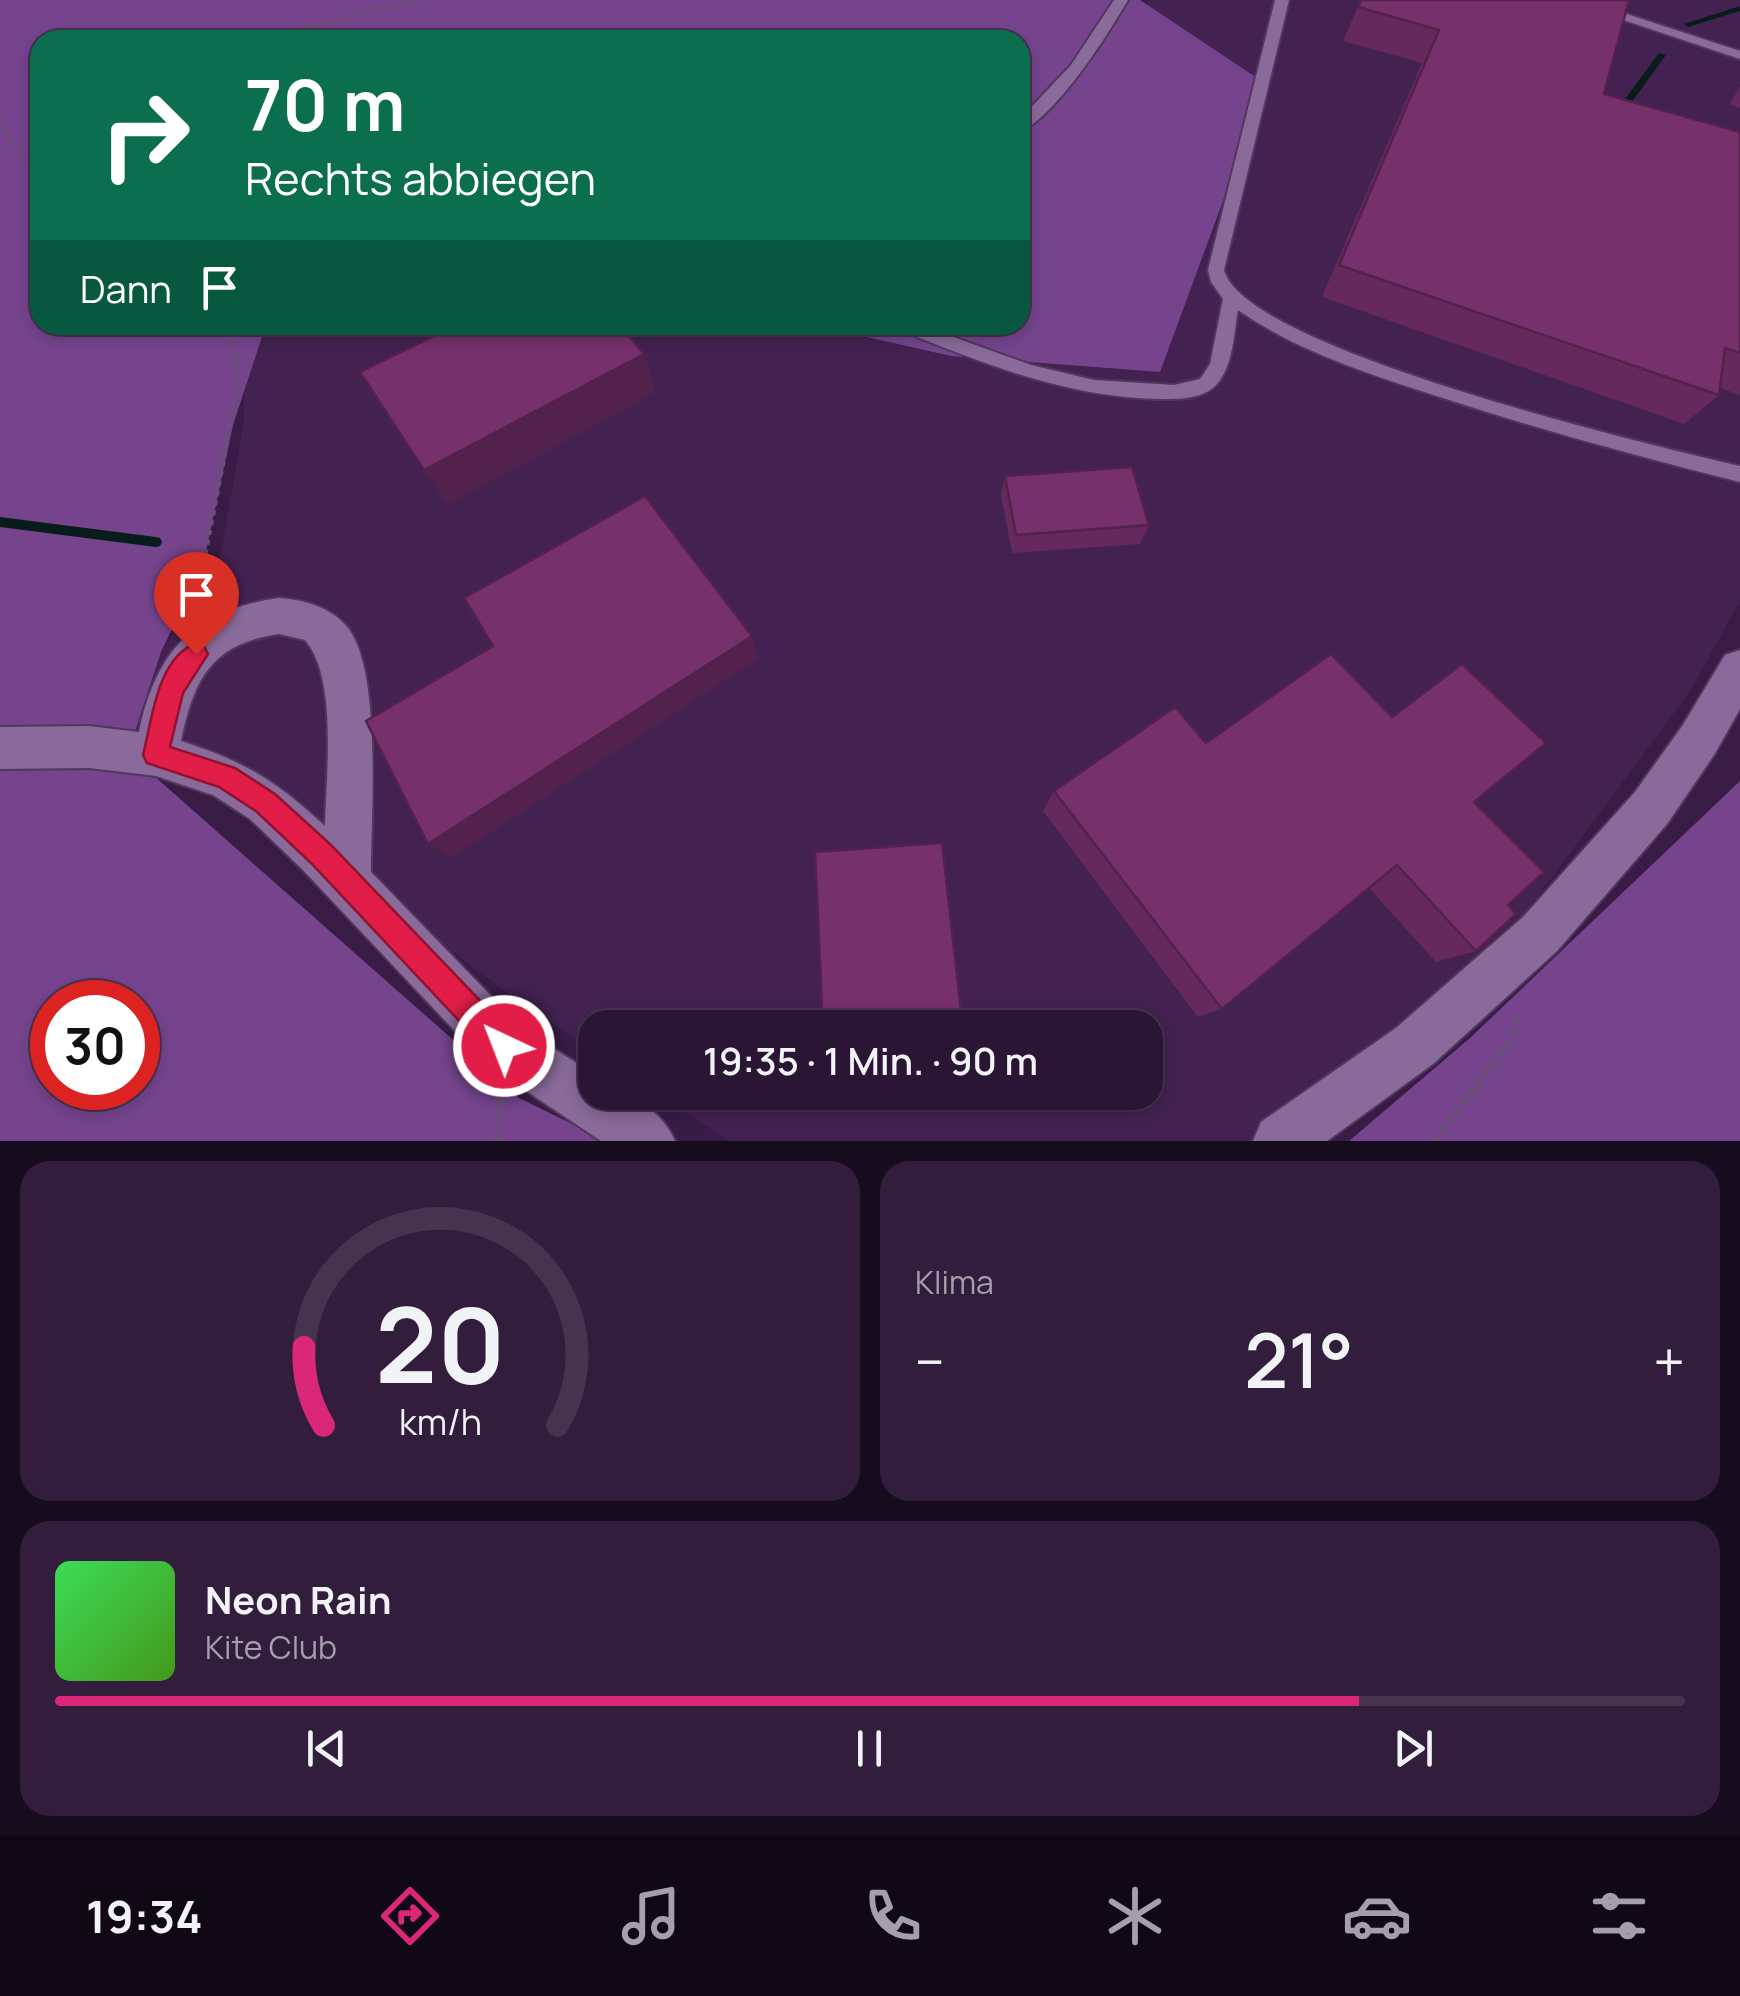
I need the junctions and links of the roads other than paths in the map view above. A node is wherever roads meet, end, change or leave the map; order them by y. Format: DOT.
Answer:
graph roads {
  1 [pos="1121,0"];
  2 [pos="1282,0"];
  3 [pos="1571,0"];
  4 [pos="1617,0"];
  5 [pos="1594,9"];
  6 [pos="1740,55"];
  7 [pos="1030,116"];
  8 [pos="1232,298"];
  9 [pos="929,335"];
  10 [pos="1740,474"];
  11 [pos="1740,669"];
  12 [pos="0,748"];
  13 [pos="156,755"];
  14 [pos="347,882"];
  15 [pos="648,1141"];
  16 [pos="1280,1141"];
  1 -- 7 [label="lane"];
  2 -- 8 [label="lane"];
  3 -- 5 [label="lane"];
  4 -- 5 [label="lane"];
  5 -- 6 [label="lane"];
  8 -- 9 [label="lane"];
  8 -- 10 [label="lane"];
  11 -- 16 [label="street"];
  12 -- 13 [label="street"];
  13 -- 14 [label="street"];
  13 -- 14 [label="street"];
  14 -- 15 [label="street"];
}
